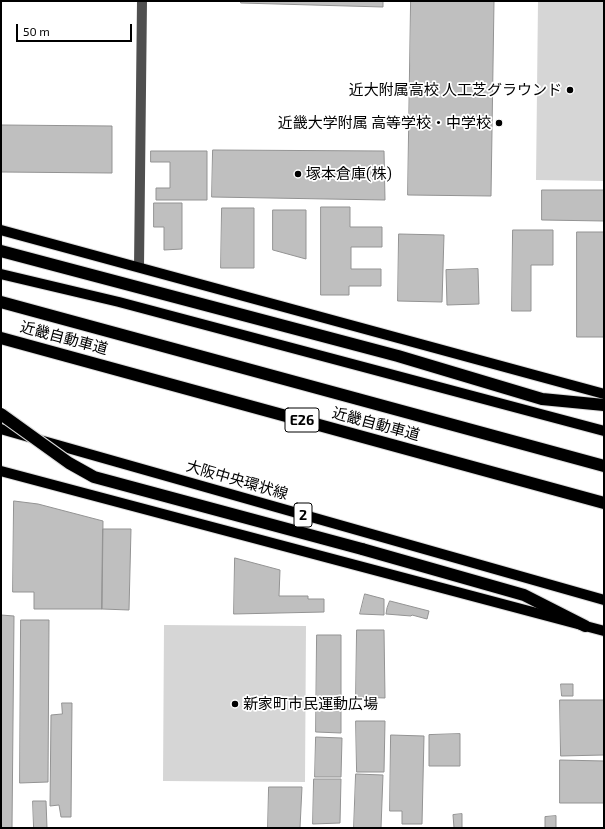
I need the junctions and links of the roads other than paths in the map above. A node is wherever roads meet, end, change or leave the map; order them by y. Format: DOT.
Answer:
graph roads {
  1 [pos="142,1"];
  2 [pos="1,230"];
  3 [pos="1,252"];
  4 [pos="139,267"];
  5 [pos="1,274"];
  6 [pos="1,302"];
  7 [pos="1,338"];
  8 [pos="604,394"];
  9 [pos="604,405"];
  10 [pos="1,414"];
  11 [pos="1,429"];
  12 [pos="604,431"];
  13 [pos="604,466"];
  14 [pos="1,471"];
  15 [pos="604,503"];
  16 [pos="604,600"];
  17 [pos="586,626"];
  18 [pos="604,631"];
  1 -- 4 [label="street"];
  2 -- 4 [label="main road"];
  3 -- 9 [label="highway"];
  4 -- 8 [label="main road"];
  5 -- 12 [label="main road"];
  6 -- 13 [label="highway, 近畿自動車道 / E26"];
  7 -- 15 [label="highway, 近畿自動車道 / E26"];
  10 -- 17 [label="highway, bridge"];
  11 -- 16 [label="main road, 大阪中央環状線 / 2"];
  14 -- 17 [label="main road, 2"];
  17 -- 18 [label="main road, 2"];
}
